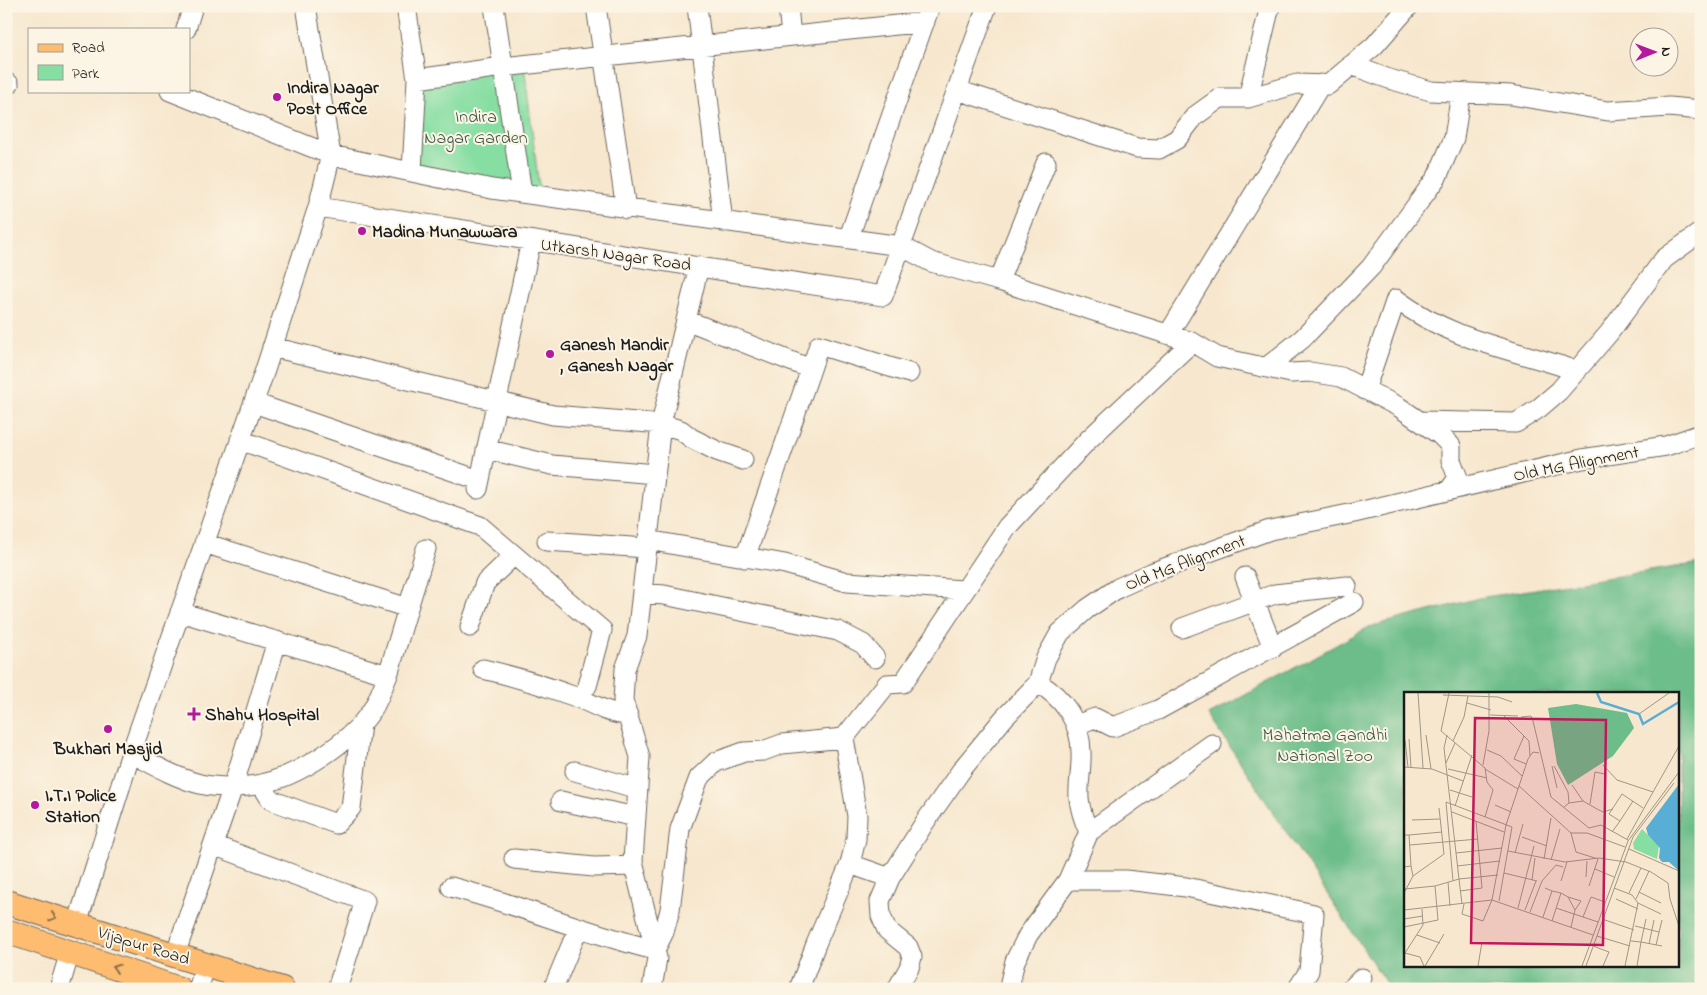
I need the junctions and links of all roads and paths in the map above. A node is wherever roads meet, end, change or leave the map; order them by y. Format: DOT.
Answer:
graph roads {
  1 [pos="193,6"];
  2 [pos="306,6"];
  3 [pos="406,6"];
  4 [pos="494,6"];
  5 [pos="596,6"];
  6 [pos="697,6"];
  7 [pos="788,6"];
  8 [pos="987,6"];
  9 [pos="1270,6"];
  10 [pos="1408,6"];
  11 [pos="928,14"];
  12 [pos="186,28"];
  13 [pos="791,36"];
  14 [pos="702,46"];
  15 [pos="604,56"];
  16 [pos="1351,65"];
  17 [pos="502,67"];
  18 [pos="417,78"];
  19 [pos="1321,84"];
  20 [pos="957,90"];
  21 [pos="173,92"];
  22 [pos="1461,93"];
  23 [pos="1248,98"];
  24 [pos="1701,110"];
  25 [pos="331,155"];
  26 [pos="1046,163"];
  27 [pos="412,171"];
  28 [pos="522,193"];
  29 [pos="318,207"];
  30 [pos="626,209"];
  31 [pos="723,222"];
  32 [pos="1701,232"];
  33 [pos="849,237"];
  34 [pos="531,241"];
  35 [pos="901,246"];
  36 [pos="699,266"];
  37 [pos="1000,281"];
  38 [pos="686,320"];
  39 [pos="1169,334"];
  40 [pos="1192,342"];
  41 [pos="272,347"];
  42 [pos="1267,367"];
  43 [pos="811,369"];
  44 [pos="1577,370"];
  45 [pos="909,373"];
  46 [pos="1365,390"];
  47 [pos="497,402"];
  48 [pos="254,403"];
  49 [pos="1420,421"];
  50 [pos="661,424"];
  51 [pos="1701,434"];
  52 [pos="240,440"];
  53 [pos="486,449"];
  54 [pos="743,460"];
  55 [pos="655,474"];
  56 [pos="1450,489"];
  57 [pos="547,541"];
  58 [pos="204,543"];
  59 [pos="647,544"];
  60 [pos="426,549"];
  61 [pos="514,555"];
  62 [pos="745,558"];
  63 [pos="1245,577"];
  64 [pos="963,590"];
  65 [pos="642,593"];
  66 [pos="1255,602"];
  67 [pos="408,608"];
  68 [pos="180,612"];
  69 [pos="470,626"];
  70 [pos="1182,628"];
  71 [pos="277,641"];
  72 [pos="1273,648"];
  73 [pos="875,658"];
  74 [pos="482,669"];
  75 [pos="388,675"];
  76 [pos="1038,683"];
  77 [pos="587,686"];
  78 [pos="628,715"];
  79 [pos="361,724"];
  80 [pos="1076,725"];
  81 [pos="844,738"];
  82 [pos="1212,744"];
  83 [pos="131,753"];
  84 [pos="575,771"];
  85 [pos="260,784"];
  86 [pos="638,786"];
  87 [pos="233,787"];
  88 [pos="561,801"];
  89 [pos="636,817"];
  90 [pos="1089,832"];
  91 [pos="213,845"];
  92 [pos="514,859"];
  93 [pos="850,864"];
  94 [pos="634,866"];
  95 [pos="890,878"];
  96 [pos="1068,880"];
  97 [pos="451,887"];
  98 [pos="6,902"];
  99 [pos="77,924"];
  100 [pos="578,928"];
  101 [pos="6,931"];
  102 [pos="655,950"];
  103 [pos="70,952"];
  104 [pos="175,955"];
  105 [pos="206,965"];
  106 [pos="1298,988"];
  107 [pos="58,989"];
  108 [pos="179,989"];
  109 [pos="198,989"];
  110 [pos="282,989"];
  111 [pos="337,989"];
  112 [pos="552,989"];
  113 [pos="652,989"];
  114 [pos="800,989"];
  115 [pos="897,989"];
  116 [pos="1014,989"];
  1 -- 12 [label="street"];
  2 -- 25 [label="street"];
  3 -- 18 [label="street"];
  4 -- 17 [label="street"];
  5 -- 15 [label="street"];
  6 -- 14 [label="street"];
  7 -- 13 [label="street"];
  8 -- 20 [label="street"];
  9 -- 23 [label="street"];
  10 -- 16 [label="street"];
  11 -- 13 [label="street"];
  11 -- 33 [label="street"];
  13 -- 14 [label="street"];
  14 -- 15 [label="street"];
  14 -- 31 [label="street"];
  15 -- 17 [label="street"];
  15 -- 30 [label="street"];
  16 -- 19 [label="street"];
  16 -- 22 [label="street"];
  17 -- 18 [label="street"];
  17 -- 28 [label="street"];
  18 -- 27 [label="street"];
  19 -- 23 [label="street"];
  19 -- 39 [label="street"];
  20 -- 23 [label="street"];
  20 -- 35 [label="street"];
  21 -- 25 [label="street"];
  22 -- 24 [label="street"];
  22 -- 42 [label="street"];
  25 -- 27 [label="street"];
  25 -- 29 [label="street"];
  26 -- 37 [label="street"];
  27 -- 28 [label="street"];
  28 -- 30 [label="street"];
  29 -- 34 [label="street, Utkarsh Nagar Road"];
  29 -- 41 [label="street"];
  30 -- 31 [label="street"];
  31 -- 33 [label="street"];
  32 -- 44 [label="street"];
  33 -- 35 [label="street"];
  34 -- 36 [label="street, Utkarsh Nagar Road"];
  34 -- 47 [label="street"];
  35 -- 36 [label="street, Utkarsh Nagar Road"];
  35 -- 37 [label="street"];
  36 -- 38 [label="street"];
  37 -- 39 [label="street"];
  38 -- 43 [label="street"];
  38 -- 50 [label="street"];
  39 -- 40 [label="street"];
  40 -- 42 [label="street"];
  40 -- 64 [label="street"];
  41 -- 47 [label="street"];
  41 -- 48 [label="street"];
  42 -- 46 [label="street"];
  43 -- 45 [label="street"];
  43 -- 62 [label="street"];
  44 -- 46 [label="street"];
  44 -- 49 [label="street"];
  46 -- 49 [label="street"];
  47 -- 50 [label="street"];
  47 -- 53 [label="street"];
  48 -- 52 [label="street"];
  48 -- 53 [label="street"];
  49 -- 56 [label="street"];
  50 -- 54 [label="street"];
  50 -- 55 [label="street"];
  51 -- 56 [label="street, Old MG Alignment"];
  52 -- 58 [label="street"];
  52 -- 61 [label="street"];
  53 -- 55 [label="street"];
  55 -- 59 [label="street"];
  56 -- 76 [label="street, Old MG Alignment"];
  57 -- 59 [label="street"];
  58 -- 67 [label="street"];
  58 -- 68 [label="street"];
  59 -- 62 [label="street"];
  59 -- 65 [label="street"];
  60 -- 67 [label="street"];
  61 -- 69 [label="street"];
  61 -- 77 [label="street"];
  62 -- 64 [label="street"];
  63 -- 66 [label="street"];
  64 -- 81 [label="street"];
  65 -- 73 [label="street"];
  65 -- 78 [label="street"];
  66 -- 70 [label="street"];
  66 -- 72 [label="street"];
  66 -- 72 [label="street"];
  67 -- 75 [label="street"];
  68 -- 71 [label="street"];
  68 -- 83 [label="street"];
  71 -- 75 [label="street"];
  71 -- 87 [label="street"];
  72 -- 80 [label="street"];
  74 -- 78 [label="street"];
  75 -- 79 [label="street"];
  76 -- 80 [label="street"];
  76 -- 95 [label="street, Old MG Alignment"];
  78 -- 86 [label="street"];
  79 -- 85 [label="street"];
  79 -- 85 [label="street"];
  80 -- 90 [label="street"];
  81 -- 93 [label="street"];
  81 -- 102 [label="street"];
  82 -- 90 [label="street"];
  83 -- 87 [label="street"];
  83 -- 99 [label="street"];
  84 -- 86 [label="street"];
  85 -- 87 [label="street"];
  86 -- 89 [label="street"];
  87 -- 91 [label="street"];
  88 -- 89 [label="street"];
  89 -- 94 [label="street"];
  90 -- 96 [label="street"];
  91 -- 104 [label="street"];
  91 -- 111 [label="street"];
  92 -- 94 [label="street"];
  93 -- 95 [label="street"];
  93 -- 114 [label="street"];
  94 -- 102 [label="street"];
  95 -- 115 [label="street, Old MG Alignment"];
  96 -- 106 [label="street"];
  96 -- 116 [label="street"];
  97 -- 100 [label="street"];
  98 -- 99 [label="main road, Vijapur Road, one-way"];
  99 -- 104 [label="main road, Vijapur Road"];
  100 -- 102 [label="street"];
  100 -- 112 [label="street"];
  101 -- 103 [label="main road, Vijapur Road"];
  102 -- 113 [label="street"];
  103 -- 107 [label="street"];
  108 -- 103 [label="main road, Vijapur Road, one-way"];
  104 -- 105 [label="main road, Vijapur Road"];
  105 -- 109 [label="street"];
  105 -- 110 [label="main road, Vijapur Road"];
}
